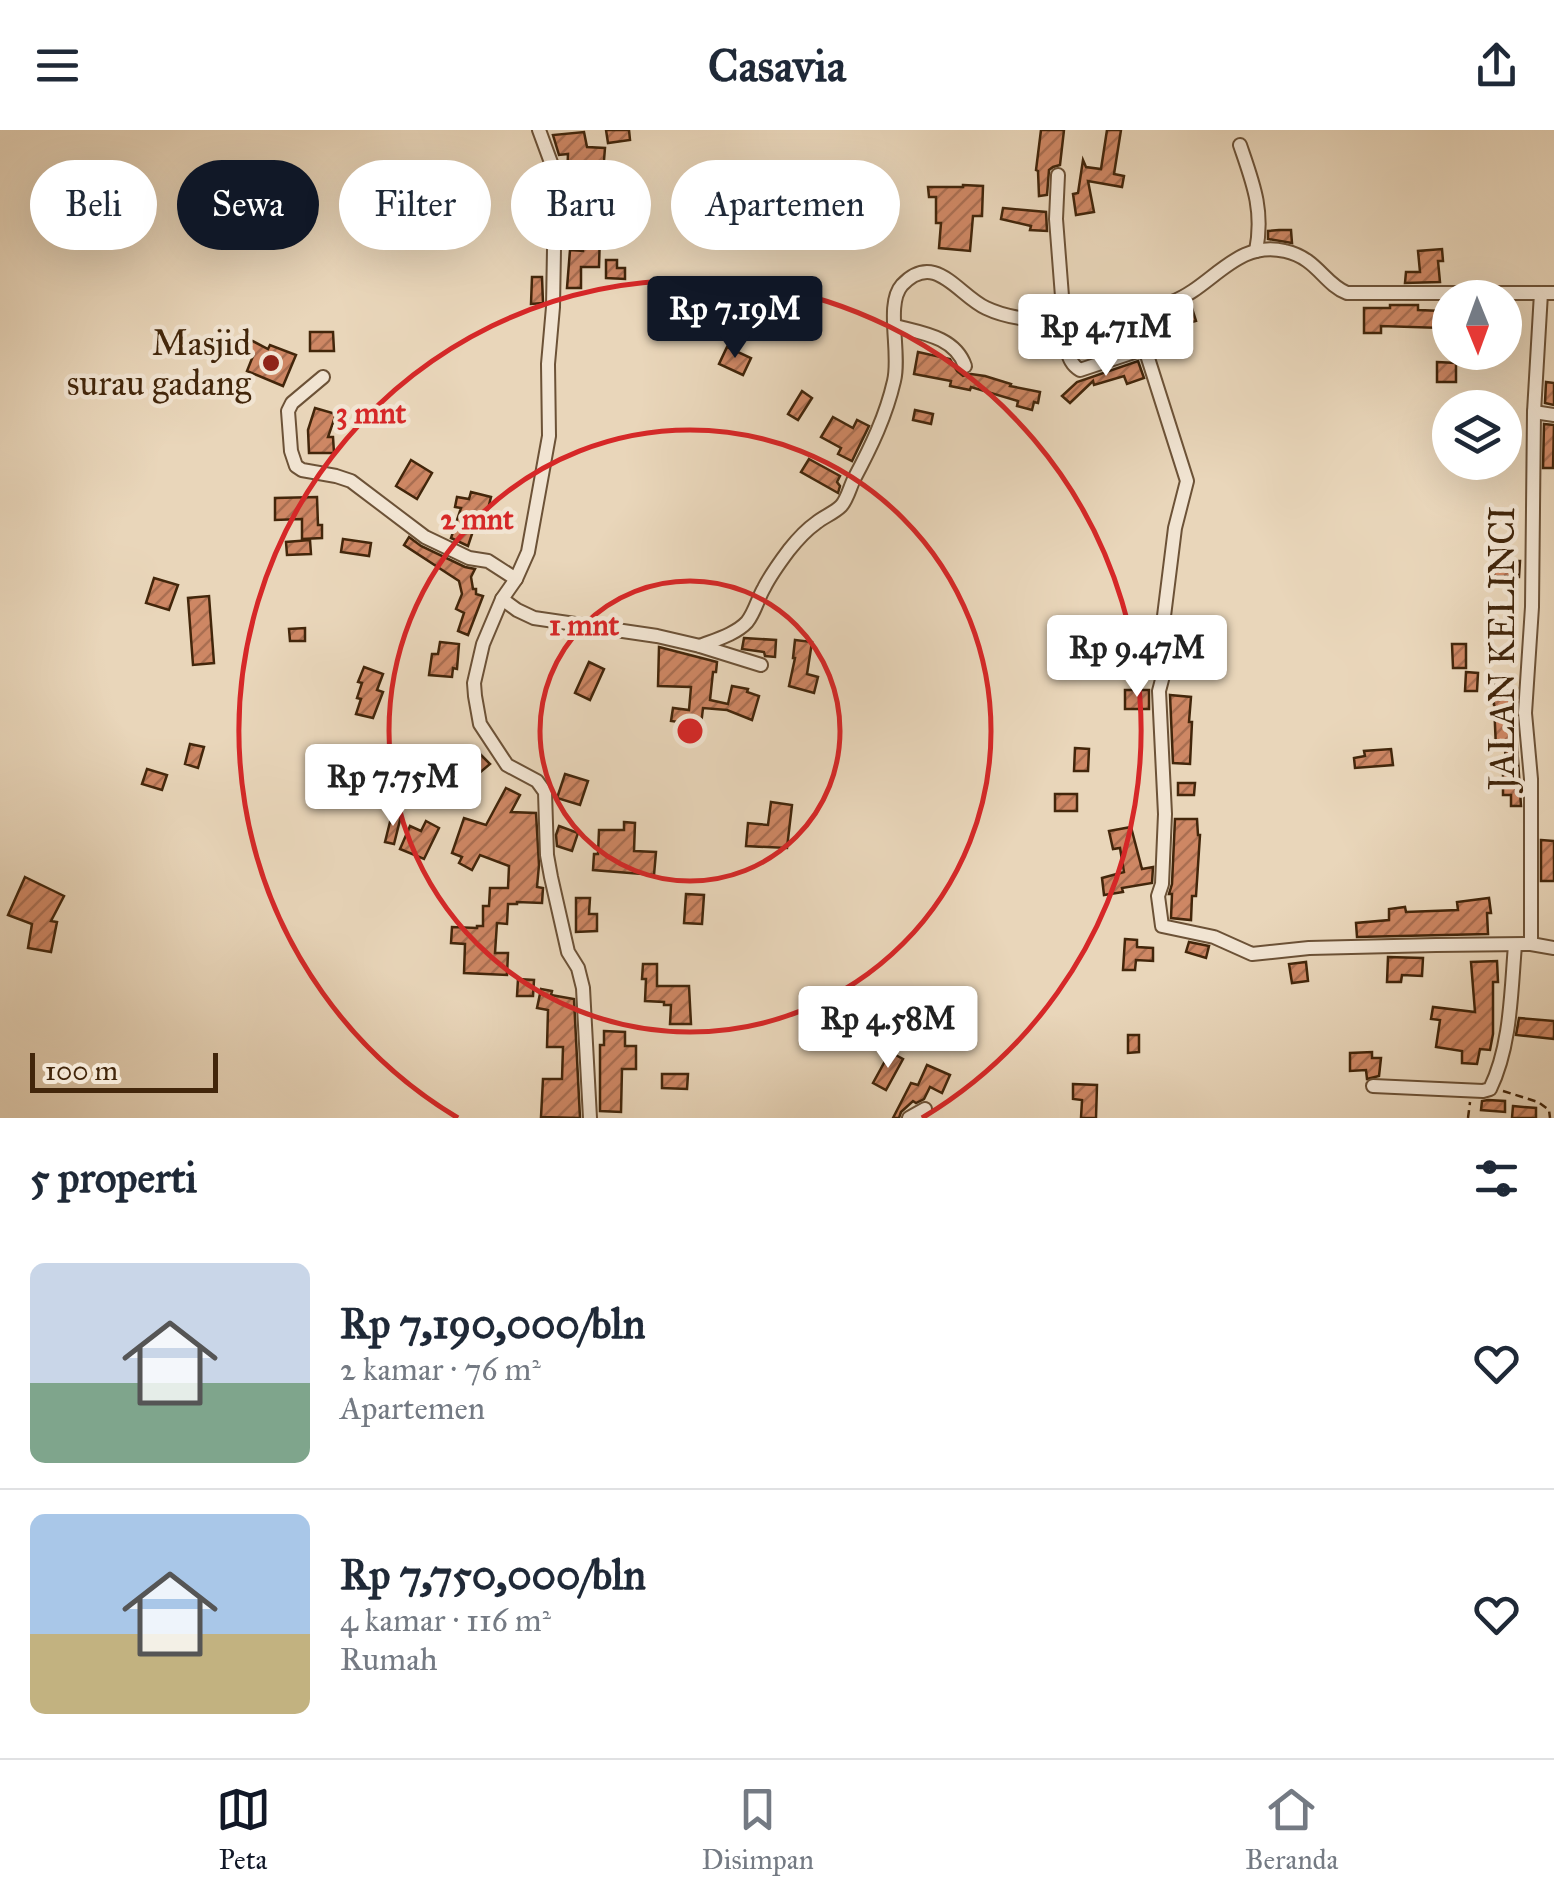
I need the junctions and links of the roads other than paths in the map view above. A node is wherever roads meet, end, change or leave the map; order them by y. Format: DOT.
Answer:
graph roads {
  1 [pos="539,130"];
  2 [pos="1240,145"];
  3 [pos="1058,175"];
  4 [pos="1256,251"];
  5 [pos="1548,293"];
  6 [pos="1064,321"];
  7 [pos="895,326"];
  8 [pos="966,366"];
  9 [pos="323,377"];
  10 [pos="1534,412"];
  11 [pos="1554,415"];
  12 [pos="516,579"];
  13 [pos="502,599"];
  14 [pos="700,646"];
  15 [pos="761,665"];
  16 [pos="1530,944"];
  17 [pos="1515,945"];
  18 [pos="1554,948"];
  19 [pos="1373,1086"];
  20 [pos="925,1109"];
  21 [pos="590,1118"];
  22 [pos="909,1118"];
  1 -- 12 [label="street"];
  2 -- 4 [label="street"];
  3 -- 6 [label="street"];
  4 -- 5 [label="street"];
  4 -- 6 [label="street"];
  5 -- 10 [label="street, JALAN KELINCI"];
  6 -- 7 [label="street"];
  6 -- 17 [label="street"];
  7 -- 8 [label="street"];
  7 -- 14 [label="street"];
  9 -- 12 [label="street"];
  10 -- 11 [label="street"];
  10 -- 16 [label="street, JALAN KELINCI"];
  12 -- 13 [label="street"];
  13 -- 14 [label="street"];
  13 -- 21 [label="street"];
  14 -- 15 [label="street"];
  16 -- 17 [label="street"];
  16 -- 18 [label="street"];
  17 -- 19 [label="street"];
  20 -- 22 [label="street"];
}
